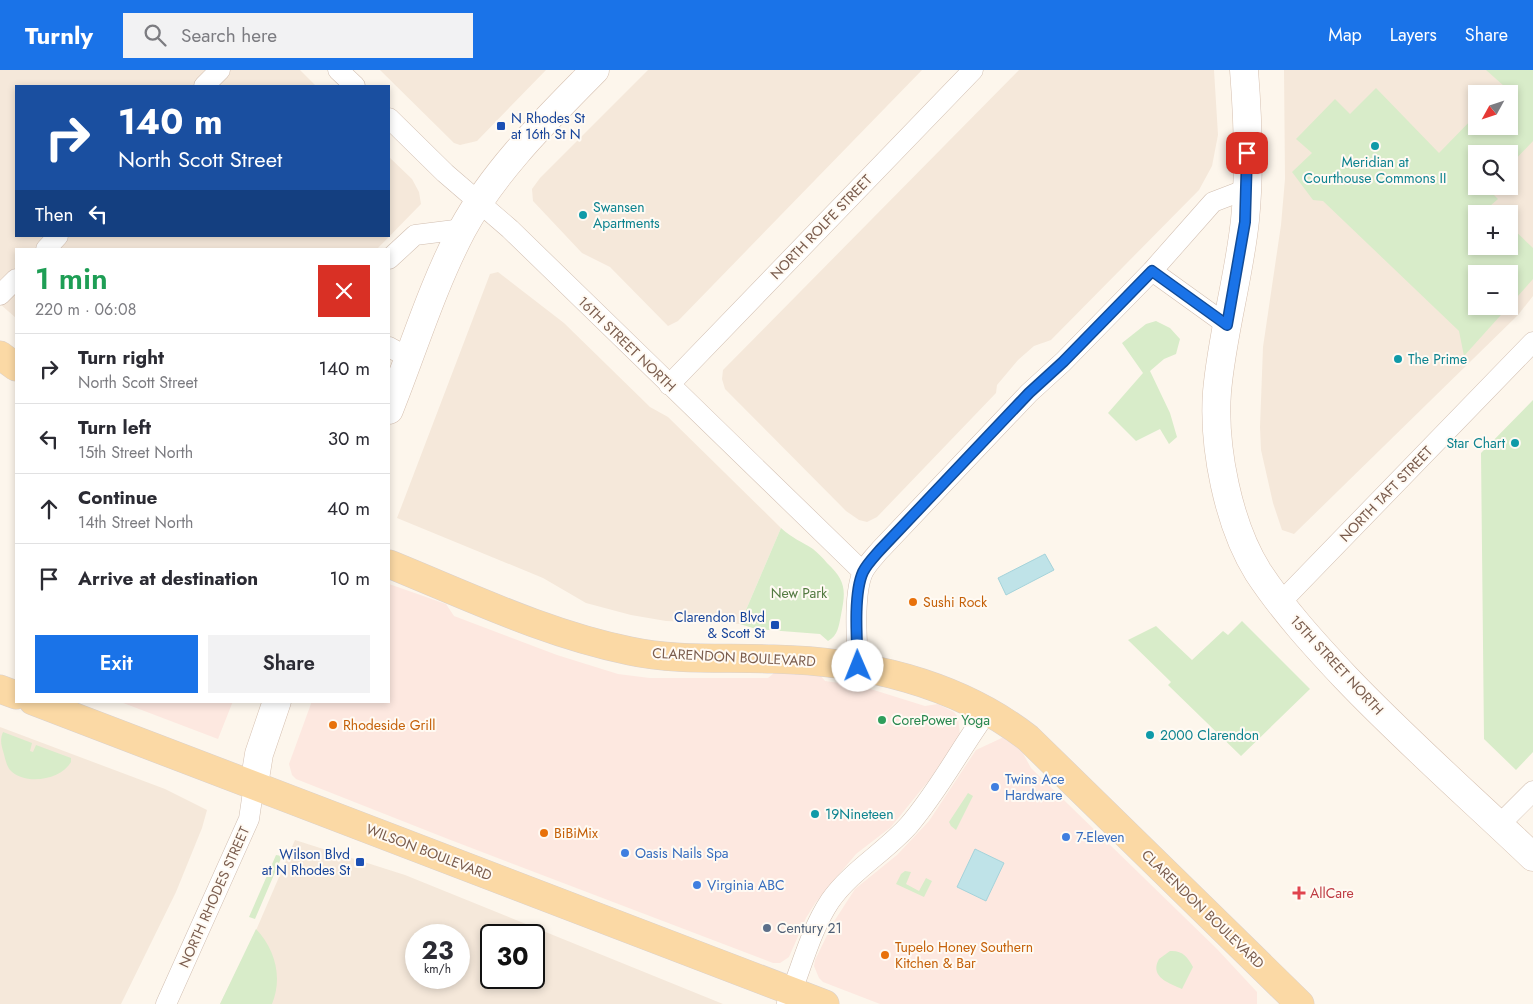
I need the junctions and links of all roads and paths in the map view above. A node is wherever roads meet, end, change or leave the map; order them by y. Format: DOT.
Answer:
graph roads {
  1 [pos="220,70"];
  2 [pos="338,70"];
  3 [pos="596,70"];
  4 [pos="973,70"];
  5 [pos="1244,70"];
  6 [pos="205,85"];
  7 [pos="355,85"];
  8 [pos="390,119"];
  9 [pos="1247,189"];
  10 [pos="479,202"];
  11 [pos="462,229"];
  12 [pos="57,237"];
  13 [pos="47,248"];
  14 [pos="390,258"];
  15 [pos="1152,271"];
  16 [pos="15,279"];
  17 [pos="0,295"];
  18 [pos="1227,325"];
  19 [pos="1533,342"];
  20 [pos="399,353"];
  21 [pos="0,355"];
  22 [pos="15,365"];
  23 [pos="669,385"];
  24 [pos="390,404"];
  25 [pos="390,564"];
  26 [pos="863,572"];
  27 [pos="1280,602"];
  28 [pos="858,666"];
  29 [pos="0,689"];
  30 [pos="15,695"];
  31 [pos="38,703"];
  32 [pos="276,703"];
  33 [pos="987,712"];
  34 [pos="254,785"];
  35 [pos="1533,792"];
  36 [pos="1500,825"];
  37 [pos="1533,857"];
  38 [pos="789,997"];
  39 [pos="166,1004"];
  40 [pos="825,1004"];
  41 [pos="1300,1004"];
  1 -- 6 [label="street"];
  2 -- 7 [label="street"];
  3 -- 10 [label="street"];
  4 -- 23 [label="street, NORTH ROLFE STREET"];
  5 -- 9 [label="street, 15TH STREET NORTH"];
  8 -- 10 [label="street, 16TH STREET NORTH"];
  9 -- 15 [label="street"];
  9 -- 18 [label="street, 15TH STREET NORTH"];
  10 -- 11 [label="street"];
  10 -- 23 [label="street, 16TH STREET NORTH"];
  11 -- 14 [label="street"];
  11 -- 20 [label="street"];
  12 -- 13 [label="street"];
  15 -- 18 [label="street"];
  15 -- 26 [label="street"];
  16 -- 17 [label="street"];
  18 -- 27 [label="street, 15TH STREET NORTH"];
  19 -- 27 [label="street, NORTH TAFT STREET"];
  20 -- 24 [label="street"];
  21 -- 22 [label="main road"];
  23 -- 26 [label="street, 16TH STREET NORTH"];
  25 -- 28 [label="main road, CLARENDON BOULEVARD"];
  26 -- 28 [label="street"];
  27 -- 36 [label="street, 15TH STREET NORTH"];
  28 -- 33 [label="main road, CLARENDON BOULEVARD"];
  29 -- 30 [label="main road"];
  31 -- 34 [label="main road, WILSON BOULEVARD"];
  32 -- 34 [label="street, NORTH RHODES STREET"];
  33 -- 38 [label="street"];
  33 -- 41 [label="main road, CLARENDON BOULEVARD"];
  34 -- 38 [label="main road, WILSON BOULEVARD"];
  34 -- 39 [label="street, NORTH RHODES STREET"];
  35 -- 36 [label="street"];
  36 -- 37 [label="street, 15TH STREET NORTH"];
  38 -- 40 [label="main road, WILSON BOULEVARD"];
}
